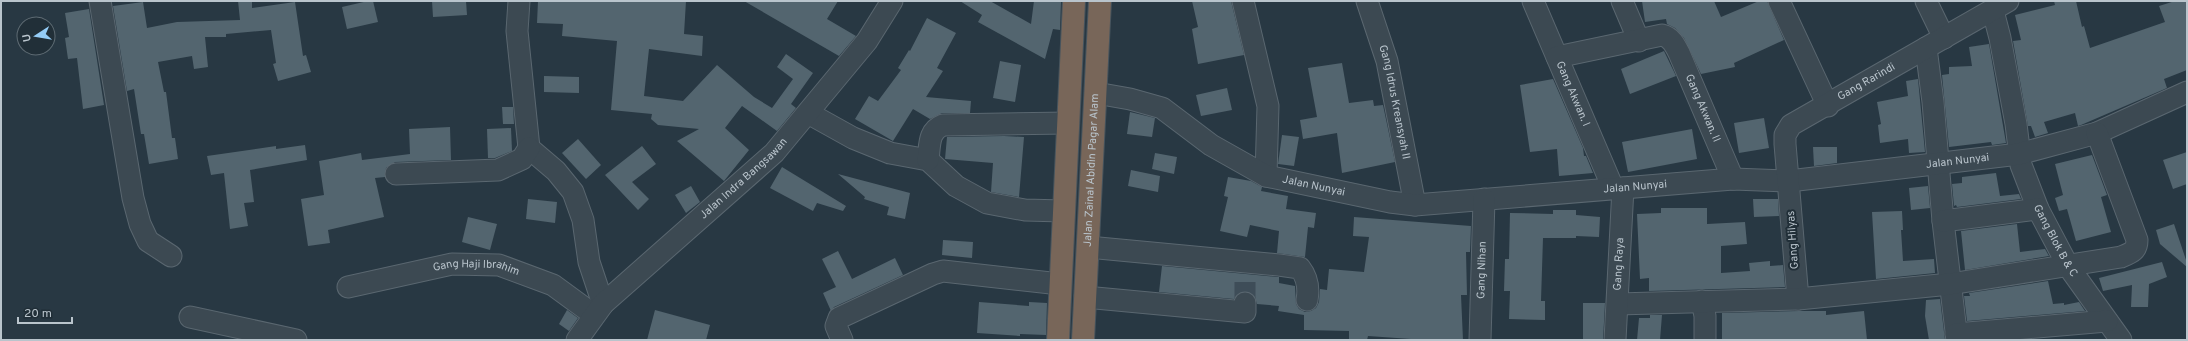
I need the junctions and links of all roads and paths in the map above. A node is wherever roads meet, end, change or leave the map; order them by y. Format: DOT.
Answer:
graph roads {
  1 [pos="100,1"];
  2 [pos="519,1"];
  3 [pos="892,1"];
  4 [pos="1074,1"];
  5 [pos="1100,1"];
  6 [pos="1243,1"];
  7 [pos="1367,1"];
  8 [pos="1532,1"];
  9 [pos="1622,1"];
  10 [pos="1779,1"];
  11 [pos="1926,1"];
  12 [pos="2000,6"];
  13 [pos="1639,41"];
  14 [pos="1935,43"];
  15 [pos="1557,58"];
  16 [pos="2187,92"];
  17 [pos="1096,93"];
  18 [pos="1828,106"];
  19 [pos="808,113"];
  20 [pos="1068,123"];
  21 [pos="2097,133"];
  22 [pos="529,148"];
  23 [pos="2019,154"];
  24 [pos="928,160"];
  25 [pos="1937,164"];
  26 [pos="396,174"];
  27 [pos="1266,176"];
  28 [pos="1733,179"];
  29 [pos="1789,181"];
  30 [pos="1618,188"];
  31 [pos="1484,199"];
  32 [pos="1415,205"];
  33 [pos="2038,209"];
  34 [pos="1063,211"];
  35 [pos="1942,221"];
  36 [pos="1088,247"];
  37 [pos="171,256"];
  38 [pos="2068,266"];
  39 [pos="1060,284"];
  40 [pos="1950,284"];
  41 [pos="348,288"];
  42 [pos="1085,297"];
  43 [pos="1798,299"];
  44 [pos="1307,300"];
  45 [pos="1702,301"];
  46 [pos="1245,303"];
  47 [pos="1618,304"];
  48 [pos="599,309"];
  49 [pos="190,317"];
  50 [pos="2107,321"];
  51 [pos="1956,337"];
  52 [pos="296,340"];
  53 [pos="576,340"];
  54 [pos="842,340"];
  55 [pos="1058,340"];
  56 [pos="1083,340"];
  57 [pos="1480,340"];
  58 [pos="1615,340"];
  59 [pos="1706,340"];
  60 [pos="2121,340"];
  1 -- 37 [label="street"];
  2 -- 22 [label="street"];
  3 -- 19 [label="street, Jalan Indra Bangsawan"];
  4 -- 20 [label="highway"];
  5 -- 17 [label="highway, Jalan Zainal Abidin Pagar Alam"];
  6 -- 27 [label="street"];
  7 -- 32 [label="street, Gang Idrus Kreansyah II"];
  8 -- 15 [label="street, Gang Akwan. I"];
  9 -- 13 [label="street"];
  10 -- 18 [label="street"];
  11 -- 14 [label="street"];
  12 -- 14 [label="street, Gang Rarindi"];
  12 -- 23 [label="street, Gang Blok B & C"];
  13 -- 15 [label="street"];
  13 -- 28 [label="street, Gang Akwan. II"];
  14 -- 18 [label="street, Gang Rarindi"];
  14 -- 25 [label="street"];
  15 -- 30 [label="street, Gang Akwan. I"];
  16 -- 21 [label="street, Jalan Nunyai"];
  17 -- 27 [label="street, Jalan Nunyai"];
  17 -- 36 [label="highway, Jalan Zainal Abidin Pagar Alam"];
  18 -- 29 [label="street, Gang Rarindi"];
  19 -- 24 [label="street"];
  19 -- 48 [label="street, Jalan Indra Bangsawan"];
  20 -- 24 [label="street"];
  20 -- 34 [label="highway"];
  21 -- 23 [label="street, Jalan Nunyai"];
  21 -- 38 [label="street"];
  22 -- 26 [label="street"];
  22 -- 48 [label="street"];
  23 -- 25 [label="street, Jalan Nunyai"];
  23 -- 33 [label="street, Gang Blok B & C"];
  24 -- 34 [label="street"];
  25 -- 29 [label="street, Jalan Nunyai"];
  25 -- 35 [label="street"];
  27 -- 32 [label="street, Jalan Nunyai"];
  28 -- 29 [label="street, Jalan Nunyai"];
  28 -- 30 [label="street, Jalan Nunyai"];
  29 -- 43 [label="street, Gang Hilyas"];
  30 -- 31 [label="street, Jalan Nunyai"];
  30 -- 47 [label="street, Gang Raya"];
  31 -- 32 [label="street, Jalan Nunyai"];
  31 -- 57 [label="street, Gang Nihan"];
  33 -- 35 [label="street"];
  33 -- 38 [label="street, Gang Blok B & C"];
  34 -- 39 [label="highway"];
  35 -- 40 [label="street"];
  36 -- 42 [label="highway, Jalan Zainal Abidin Pagar Alam"];
  36 -- 44 [label="street"];
  38 -- 40 [label="street"];
  38 -- 50 [label="street, Gang Blok B & C"];
  39 -- 54 [label="street"];
  39 -- 55 [label="highway"];
  40 -- 43 [label="street"];
  40 -- 51 [label="street"];
  41 -- 48 [label="street, Gang Haji Ibrahim"];
  42 -- 46 [label="street"];
  42 -- 56 [label="highway, Jalan Zainal Abidin Pagar Alam"];
  43 -- 45 [label="street"];
  45 -- 47 [label="street"];
  45 -- 59 [label="street"];
  47 -- 58 [label="street, Gang Raya"];
  48 -- 53 [label="street, Jalan Indra Bangsawan"];
  49 -- 52 [label="street"];
  50 -- 51 [label="street"];
  50 -- 60 [label="street, Gang Blok B & C"];
}
